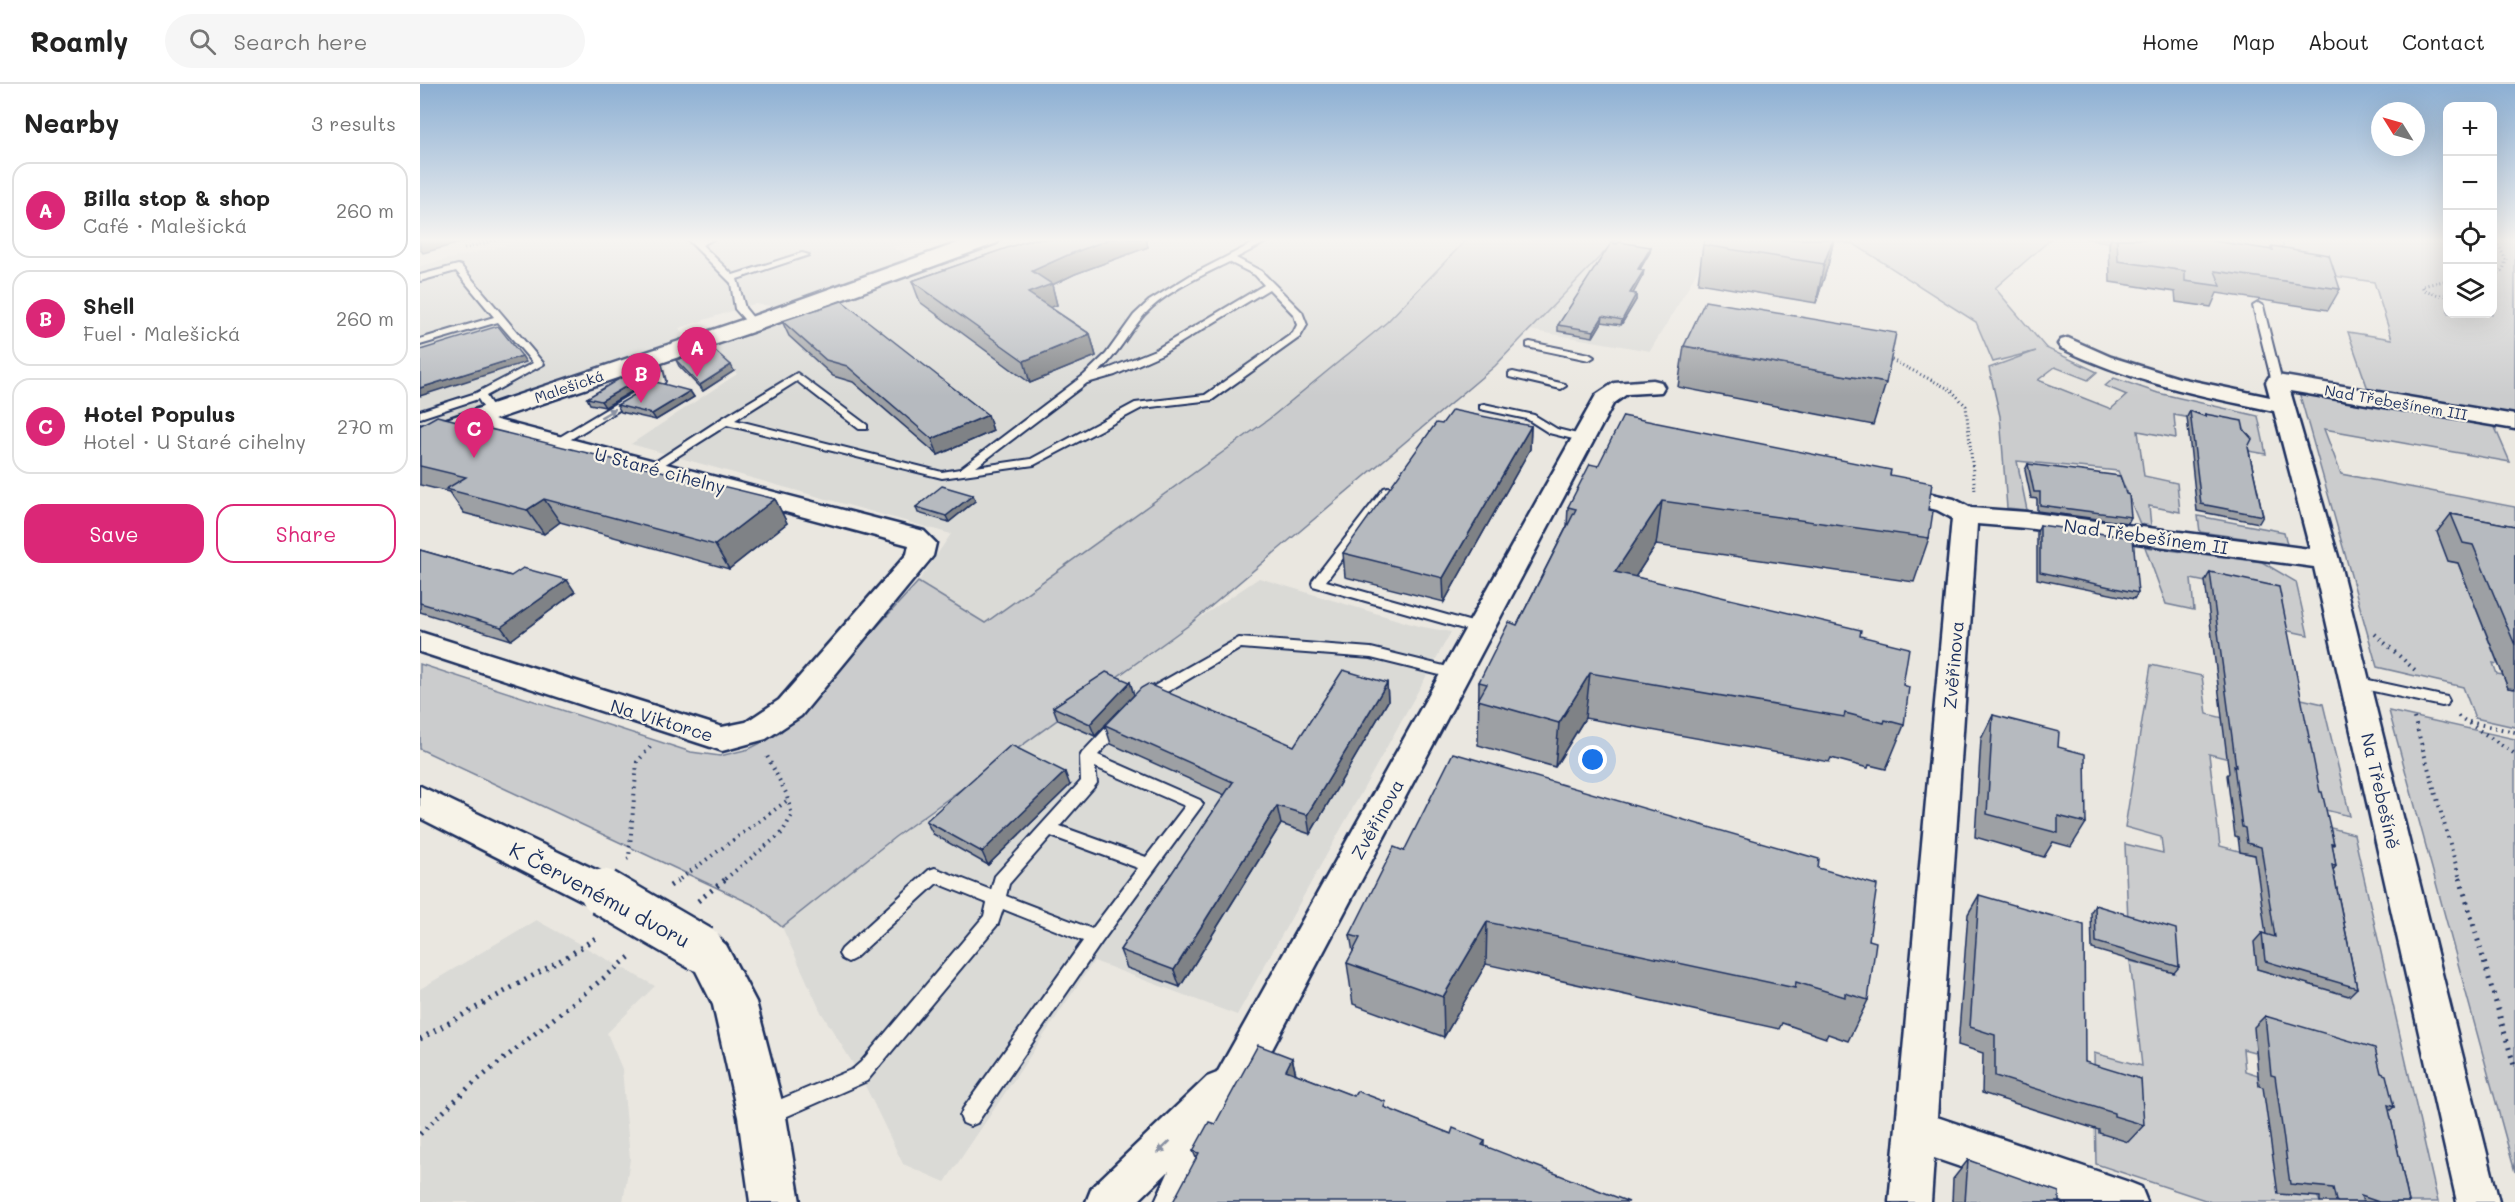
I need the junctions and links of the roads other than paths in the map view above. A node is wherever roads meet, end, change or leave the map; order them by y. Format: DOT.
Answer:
graph roads {
  1 [pos="477,291"];
  2 [pos="737,291"];
  3 [pos="845,291"];
  4 [pos="1170,291"];
  5 [pos="1260,291"];
  6 [pos="1276,291"];
  7 [pos="2258,306"];
  8 [pos="500,318"];
  9 [pos="753,324"];
  10 [pos="420,342"];
  11 [pos="2068,344"];
  12 [pos="1530,345"];
  13 [pos="1589,357"];
  14 [pos="647,360"];
  15 [pos="1513,375"];
  16 [pos="1085,380"];
  17 [pos="1561,386"];
  18 [pos="1653,387"];
  19 [pos="2280,394"];
  20 [pos="1484,407"];
  21 [pos="482,408"];
  22 [pos="420,415"];
  23 [pos="725,421"];
  24 [pos="2515,422"];
  25 [pos="862,427"];
  26 [pos="420,437"];
  27 [pos="1597,441"];
  28 [pos="558,443"];
  29 [pos="652,468"];
  30 [pos="965,471"];
  31 [pos="1393,483"];
  32 [pos="1865,487"];
  33 [pos="1971,515"];
  34 [pos="915,537"];
  35 [pos="2326,560"];
  36 [pos="1481,629"];
  37 [pos="420,642"];
  38 [pos="1456,674"];
  39 [pos="2355,682"];
  40 [pos="2442,701"];
  41 [pos="1087,757"];
  42 [pos="420,801"];
  43 [pos="1048,828"];
  44 [pos="1149,865"];
  45 [pos="997,899"];
  46 [pos="1095,938"];
  47 [pos="848,954"];
  48 [pos="1236,1077"];
  49 [pos="970,1116"];
  50 [pos="762,1117"];
  51 [pos="1916,1131"];
  52 [pos="775,1202"];
  53 [pos="1107,1202"];
  54 [pos="1176,1202"];
  55 [pos="1910,1202"];
  56 [pos="2126,1202"];
  57 [pos="2478,1202"];
  1 -- 8 [label="lane"];
  2 -- 9 [label="lane"];
  3 -- 9 [label="street, Malešická"];
  4 -- 16 [label="lane"];
  5 -- 16 [label="lane"];
  6 -- 30 [label="lane"];
  7 -- 19 [label="lane"];
  8 -- 10 [label="lane"];
  8 -- 21 [label="lane"];
  9 -- 14 [label="street, Malešická"];
  11 -- 19 [label="street, Nad Třebešínem III"];
  12 -- 13 [label="lane"];
  14 -- 21 [label="street, Malešická"];
  28 -- 14 [label="lane, one-way"];
  15 -- 17 [label="lane"];
  16 -- 30 [label="lane"];
  18 -- 27 [label="street, Zvěřinova"];
  19 -- 24 [label="street, Nad Třebešínem III"];
  19 -- 35 [label="street, Na Třebešíně"];
  20 -- 27 [label="lane"];
  21 -- 22 [label="lane"];
  21 -- 26 [label="street, Malešická"];
  21 -- 28 [label="street, U Staré cihelny"];
  23 -- 25 [label="lane"];
  23 -- 29 [label="lane"];
  23 -- 30 [label="lane"];
  27 -- 36 [label="street, Zvěřinova"];
  28 -- 29 [label="street, U Staré cihelny"];
  29 -- 34 [label="street, U Staré cihelny"];
  31 -- 36 [label="lane"];
  32 -- 33 [label="street"];
  33 -- 35 [label="street, Nad Třebešínem II"];
  33 -- 51 [label="street, Zvěřinova"];
  34 -- 37 [label="street, Na Viktorce"];
  35 -- 39 [label="street, Na Třebešíně"];
  36 -- 38 [label="street, Zvěřinova"];
  38 -- 41 [label="lane"];
  38 -- 48 [label="street, Zvěřinova"];
  39 -- 40 [label="lane"];
  39 -- 57 [label="street, Na Třebešíně"];
  41 -- 43 [label="lane"];
  41 -- 44 [label="lane"];
  42 -- 50 [label="street, K Červenému dvoru, bridge"];
  43 -- 44 [label="lane"];
  43 -- 45 [label="lane"];
  44 -- 46 [label="lane"];
  45 -- 46 [label="lane"];
  45 -- 47 [label="lane"];
  45 -- 50 [label="lane"];
  46 -- 49 [label="lane"];
  48 -- 53 [label="street, one-way"];
  48 -- 54 [label="street, Zvěřinova"];
  50 -- 52 [label="street, K Červenému dvoru"];
  51 -- 55 [label="street, Zvěřinova"];
  51 -- 56 [label="street"];
}
